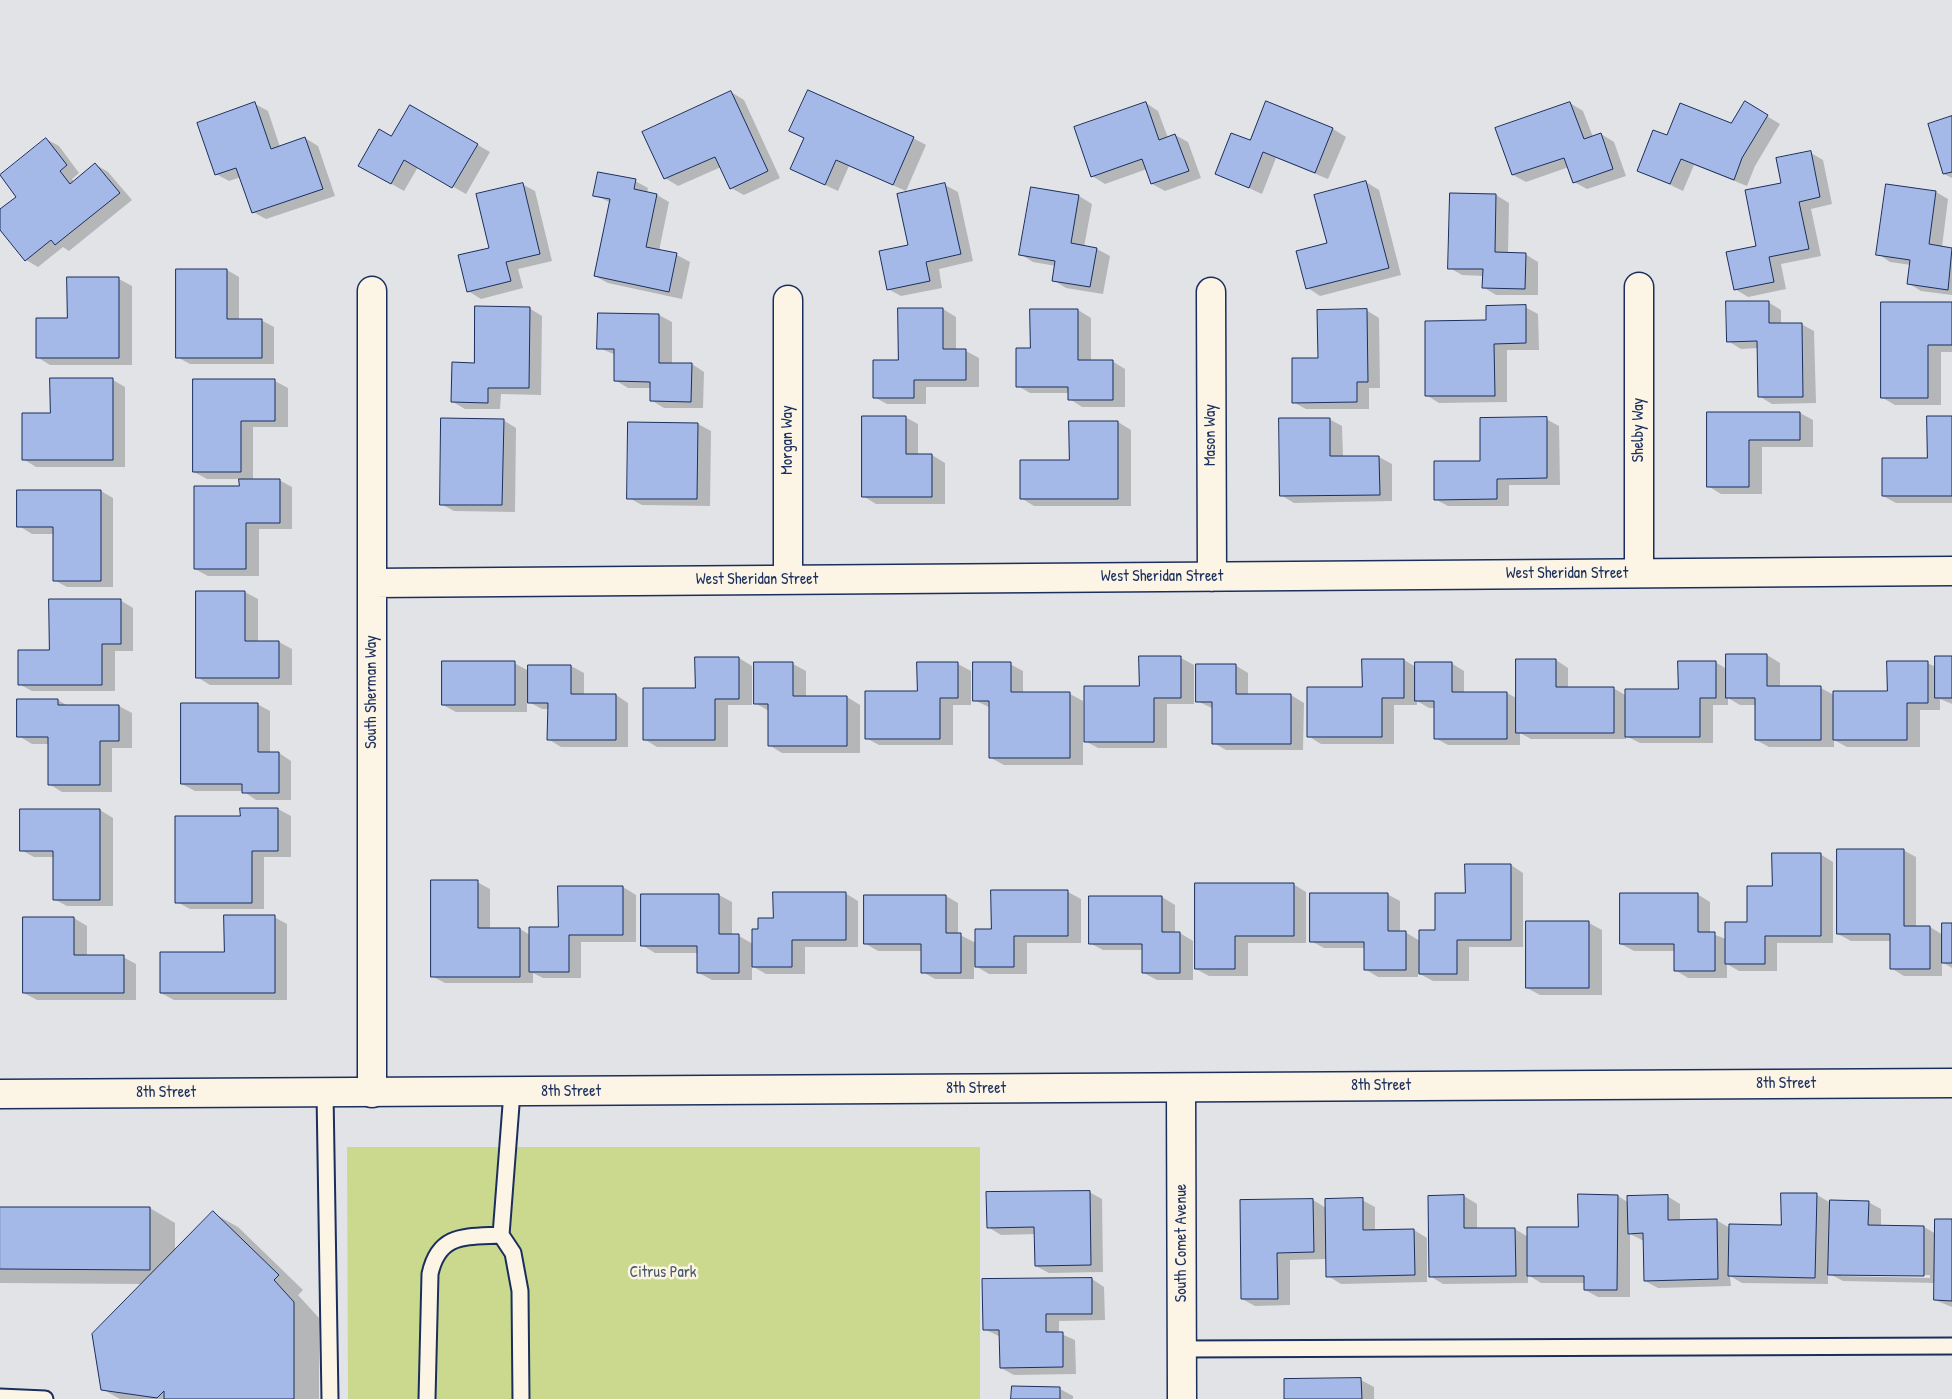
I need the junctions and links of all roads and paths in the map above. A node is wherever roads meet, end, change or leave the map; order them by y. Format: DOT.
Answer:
graph roads {
  1 [pos="1639,287"];
  2 [pos="372,291"];
  3 [pos="1211,292"];
  4 [pos="788,300"];
  5 [pos="1952,571"];
  6 [pos="1639,573"];
  7 [pos="1212,577"];
  8 [pos="788,580"];
  9 [pos="372,583"];
  10 [pos="1952,1083"];
  11 [pos="1181,1088"];
  12 [pos="512,1092"];
  13 [pos="325,1093"];
  14 [pos="372,1093"];
  15 [pos="0,1094"];
  16 [pos="501,1235"];
  17 [pos="1952,1346"];
  18 [pos="1182,1349"];
  19 [pos="0,1397"];
  20 [pos="45,1399"];
  21 [pos="330,1399"];
  22 [pos="427,1399"];
  23 [pos="521,1399"];
  24 [pos="1182,1399"];
  1 -- 6 [label="street, Shelby Way"];
  2 -- 9 [label="street, South Sherman Way"];
  3 -- 7 [label="street, Mason Way"];
  4 -- 8 [label="street, Morgan Way"];
  5 -- 6 [label="street, West Sheridan Street"];
  6 -- 7 [label="street, West Sheridan Street"];
  7 -- 8 [label="street, West Sheridan Street"];
  8 -- 9 [label="street, West Sheridan Street"];
  9 -- 14 [label="street, South Sherman Way"];
  10 -- 11 [label="street, 8th Street"];
  11 -- 12 [label="street, 8th Street"];
  11 -- 18 [label="street, South Comet Avenue"];
  12 -- 14 [label="street, 8th Street"];
  12 -- 16 [label="lane"];
  13 -- 14 [label="street, 8th Street"];
  13 -- 15 [label="street, 8th Street"];
  13 -- 21 [label="lane"];
  16 -- 22 [label="lane"];
  16 -- 23 [label="lane"];
  17 -- 18 [label="lane"];
  18 -- 24 [label="street, South Comet Avenue"];
  19 -- 20 [label="lane"];
}
